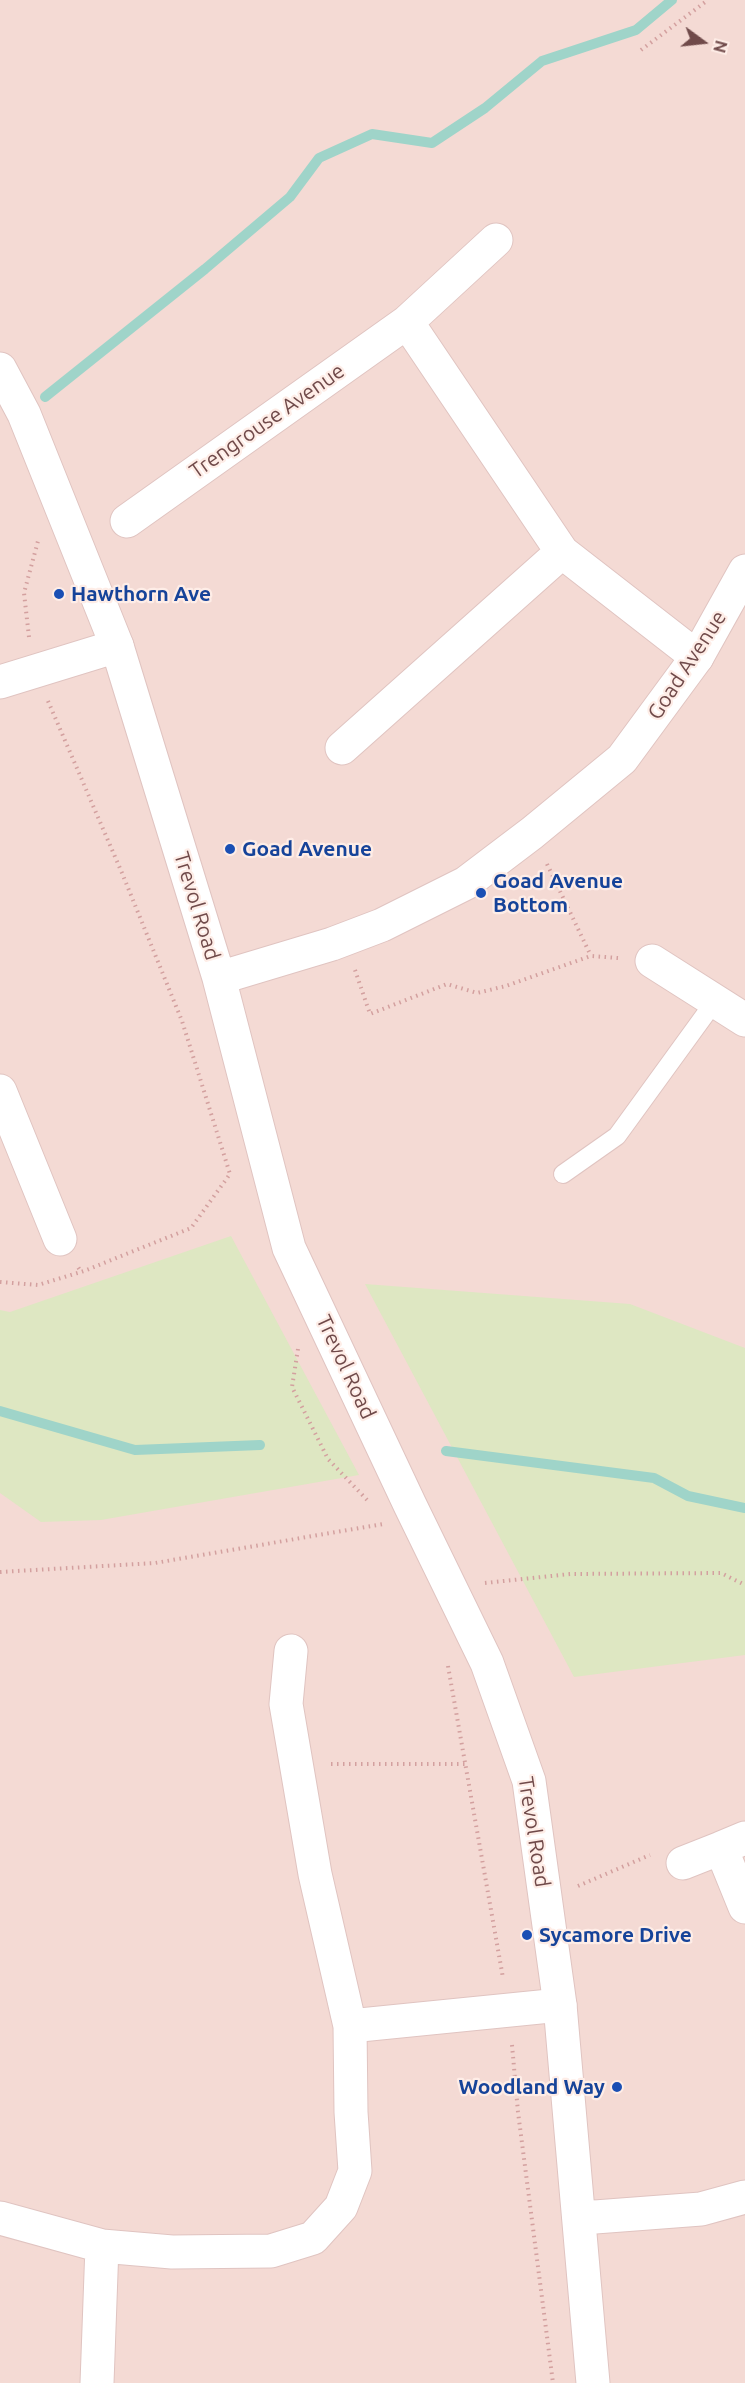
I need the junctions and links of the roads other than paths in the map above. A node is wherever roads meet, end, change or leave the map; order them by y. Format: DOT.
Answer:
graph roads {
  1 [pos="495,240"];
  2 [pos="407,322"];
  3 [pos="0,369"];
  4 [pos="127,521"];
  5 [pos="562,552"];
  6 [pos="745,571"];
  7 [pos="117,646"];
  8 [pos="697,657"];
  9 [pos="0,682"];
  10 [pos="342,747"];
  11 [pos="652,961"];
  12 [pos="219,978"];
  13 [pos="715,1001"];
  14 [pos="745,1020"];
  15 [pos="0,1091"];
  16 [pos="563,1174"];
  17 [pos="60,1239"];
  18 [pos="291,1651"];
  19 [pos="733,1843"];
  20 [pos="683,1863"];
  21 [pos="745,1907"];
  22 [pos="560,2005"];
  23 [pos="350,2026"];
  24 [pos="745,2197"];
  25 [pos="579,2216"];
  26 [pos="0,2218"];
  27 [pos="102,2246"];
  28 [pos="97,2383"];
  29 [pos="593,2383"];
  1 -- 2 [label="street, Trengrouse Avenue"];
  2 -- 4 [label="street, Trengrouse Avenue"];
  2 -- 5 [label="street"];
  3 -- 7 [label="street, Trevol Road"];
  5 -- 8 [label="street"];
  5 -- 10 [label="street"];
  6 -- 8 [label="street, Goad Avenue"];
  7 -- 9 [label="street"];
  7 -- 12 [label="street, Trevol Road"];
  8 -- 12 [label="street, Goad Avenue"];
  11 -- 13 [label="street"];
  12 -- 22 [label="street, Trevol Road"];
  13 -- 14 [label="street"];
  13 -- 16 [label="lane"];
  15 -- 17 [label="street"];
  18 -- 23 [label="street"];
  19 -- 20 [label="street"];
  19 -- 21 [label="street"];
  22 -- 23 [label="street"];
  22 -- 25 [label="street, Trevol Road"];
  23 -- 27 [label="street"];
  24 -- 25 [label="street"];
  25 -- 29 [label="street, Trevol Road"];
  26 -- 27 [label="street"];
  27 -- 28 [label="street"];
}
